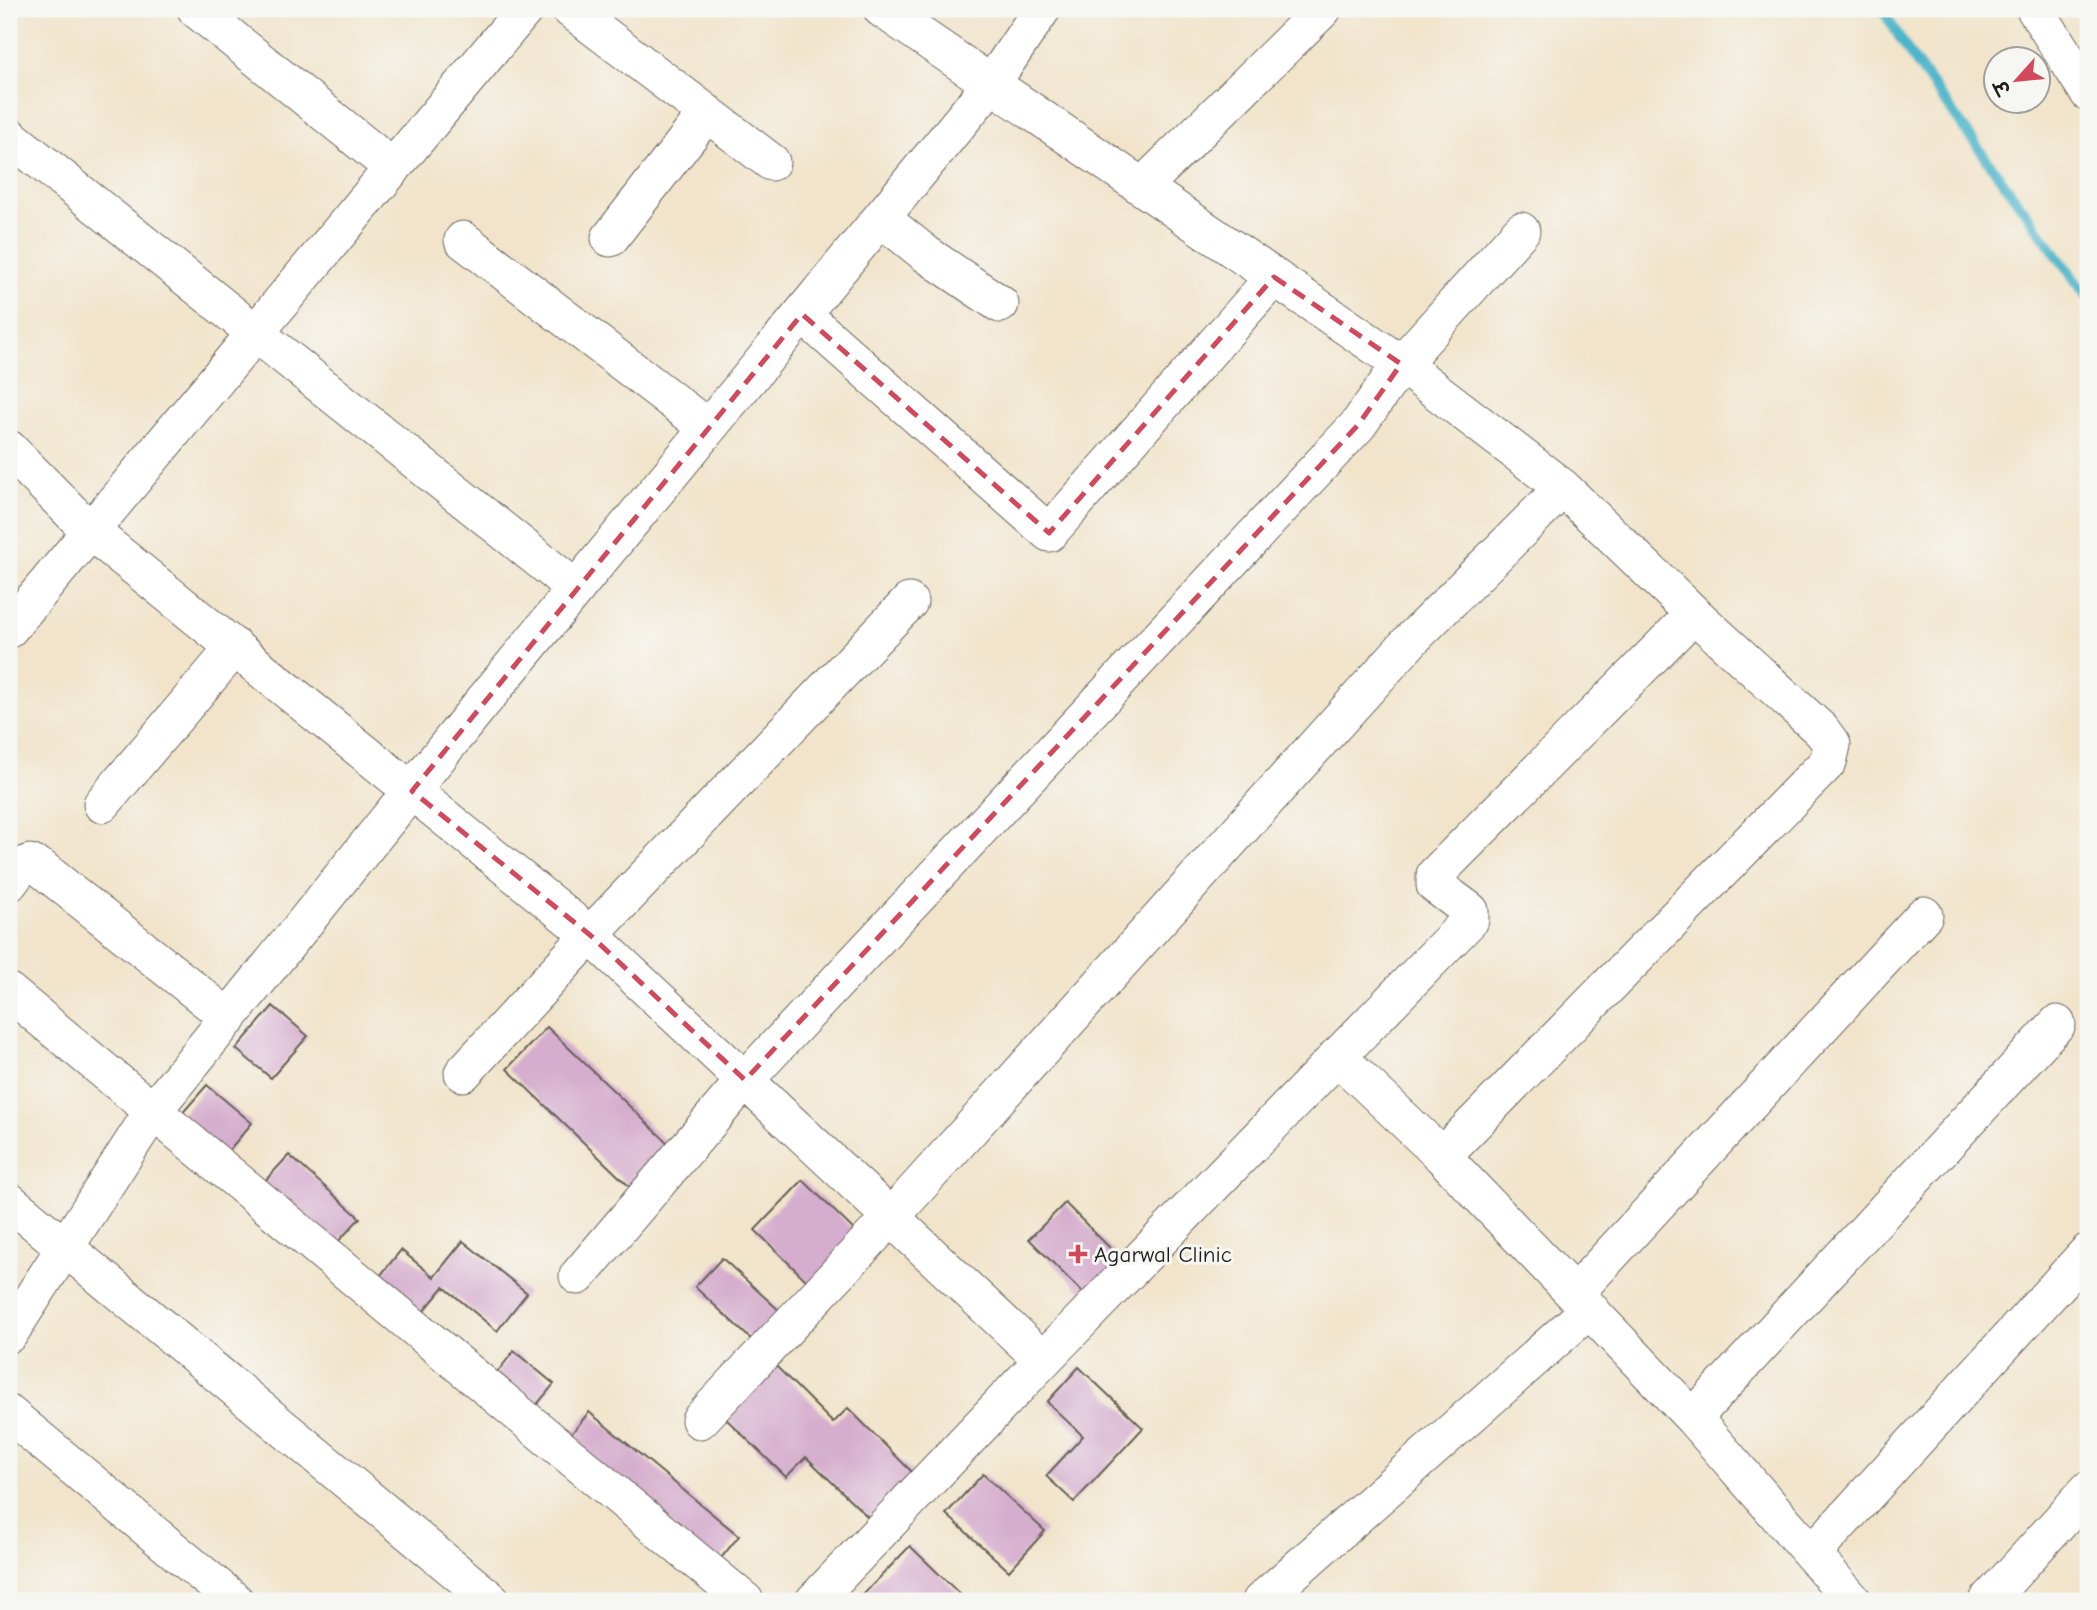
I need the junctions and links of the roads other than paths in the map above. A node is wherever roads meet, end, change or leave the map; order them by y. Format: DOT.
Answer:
graph roads {
  1 [pos="196,9"];
  2 [pos="524,9"];
  3 [pos="570,9"];
  4 [pos="882,9"];
  5 [pos="1042,9"];
  6 [pos="1323,9"];
  7 [pos="2035,9"];
  8 [pos="992,83"];
  9 [pos="2088,92"];
  10 [pos="707,113"];
  11 [pos="9,136"];
  12 [pos="771,162"];
  13 [pos="393,167"];
  14 [pos="1142,187"];
  15 [pos="881,218"];
  16 [pos="1521,231"];
  17 [pos="610,239"];
  18 [pos="463,240"];
  19 [pos="1274,277"];
  20 [pos="1000,304"];
  21 [pos="802,314"];
  22 [pos="256,333"];
  23 [pos="1401,364"];
  24 [pos="708,428"];
  25 [pos="9,449"];
  26 [pos="1563,488"];
  27 [pos="89,530"];
  28 [pos="576,589"];
  29 [pos="909,602"];
  30 [pos="1694,614"];
  31 [pos="9,629"];
  32 [pos="235,647"];
  33 [pos="412,791"];
  34 [pos="102,804"];
  35 [pos="9,883"];
  36 [pos="1924,915"];
  37 [pos="590,934"];
  38 [pos="9,992"];
  39 [pos="229,1018"];
  40 [pos="2057,1024"];
  41 [pos="1337,1056"];
  42 [pos="463,1073"];
  43 [pos="745,1080"];
  44 [pos="153,1111"];
  45 [pos="1442,1156"];
  46 [pos="9,1201"];
  47 [pos="891,1217"];
  48 [pos="65,1248"];
  49 [pos="2088,1252"];
  50 [pos="578,1276"];
  51 [pos="1582,1301"];
  52 [pos="9,1334"];
  53 [pos="1043,1360"];
  54 [pos="9,1414"];
  55 [pos="1693,1418"];
  56 [pos="699,1420"];
  57 [pos="2088,1490"];
  58 [pos="1811,1554"];
  59 [pos="236,1601"];
  60 [pos="492,1601"];
  61 [pos="745,1601"];
  62 [pos="814,1601"];
  63 [pos="1261,1601"];
  64 [pos="1853,1601"];
  65 [pos="1988,1601"];
  1 -- 13 [label="street"];
  2 -- 13 [label="street"];
  3 -- 10 [label="street"];
  4 -- 8 [label="street"];
  5 -- 8 [label="street"];
  6 -- 14 [label="street"];
  7 -- 9 [label="street"];
  8 -- 14 [label="street"];
  8 -- 15 [label="street"];
  10 -- 12 [label="street"];
  10 -- 17 [label="street"];
  11 -- 22 [label="street"];
  13 -- 22 [label="street"];
  14 -- 19 [label="street"];
  15 -- 20 [label="street"];
  15 -- 21 [label="street"];
  16 -- 23 [label="street"];
  18 -- 24 [label="street"];
  19 -- 21 [label="street"];
  19 -- 23 [label="street"];
  21 -- 24 [label="street"];
  22 -- 27 [label="street"];
  22 -- 28 [label="street"];
  23 -- 26 [label="street"];
  23 -- 43 [label="street"];
  24 -- 28 [label="street"];
  25 -- 27 [label="street"];
  26 -- 30 [label="street"];
  26 -- 47 [label="street"];
  27 -- 31 [label="street"];
  27 -- 32 [label="street"];
  28 -- 33 [label="street"];
  29 -- 37 [label="street"];
  30 -- 41 [label="street"];
  30 -- 45 [label="street"];
  32 -- 33 [label="street"];
  32 -- 34 [label="street"];
  33 -- 37 [label="street"];
  33 -- 39 [label="street"];
  35 -- 39 [label="street"];
  36 -- 51 [label="street"];
  37 -- 42 [label="street"];
  37 -- 43 [label="street"];
  38 -- 44 [label="street"];
  39 -- 44 [label="street"];
  40 -- 55 [label="street"];
  41 -- 45 [label="street"];
  41 -- 53 [label="street"];
  43 -- 47 [label="street"];
  43 -- 50 [label="street"];
  44 -- 48 [label="street"];
  44 -- 61 [label="street"];
  45 -- 51 [label="street"];
  46 -- 48 [label="street"];
  47 -- 53 [label="street"];
  47 -- 56 [label="street"];
  48 -- 52 [label="street"];
  48 -- 60 [label="street"];
  49 -- 58 [label="street"];
  51 -- 55 [label="street"];
  51 -- 63 [label="street"];
  53 -- 62 [label="street"];
  54 -- 59 [label="street"];
  55 -- 58 [label="street"];
  57 -- 65 [label="street"];
  58 -- 64 [label="street"];
}
